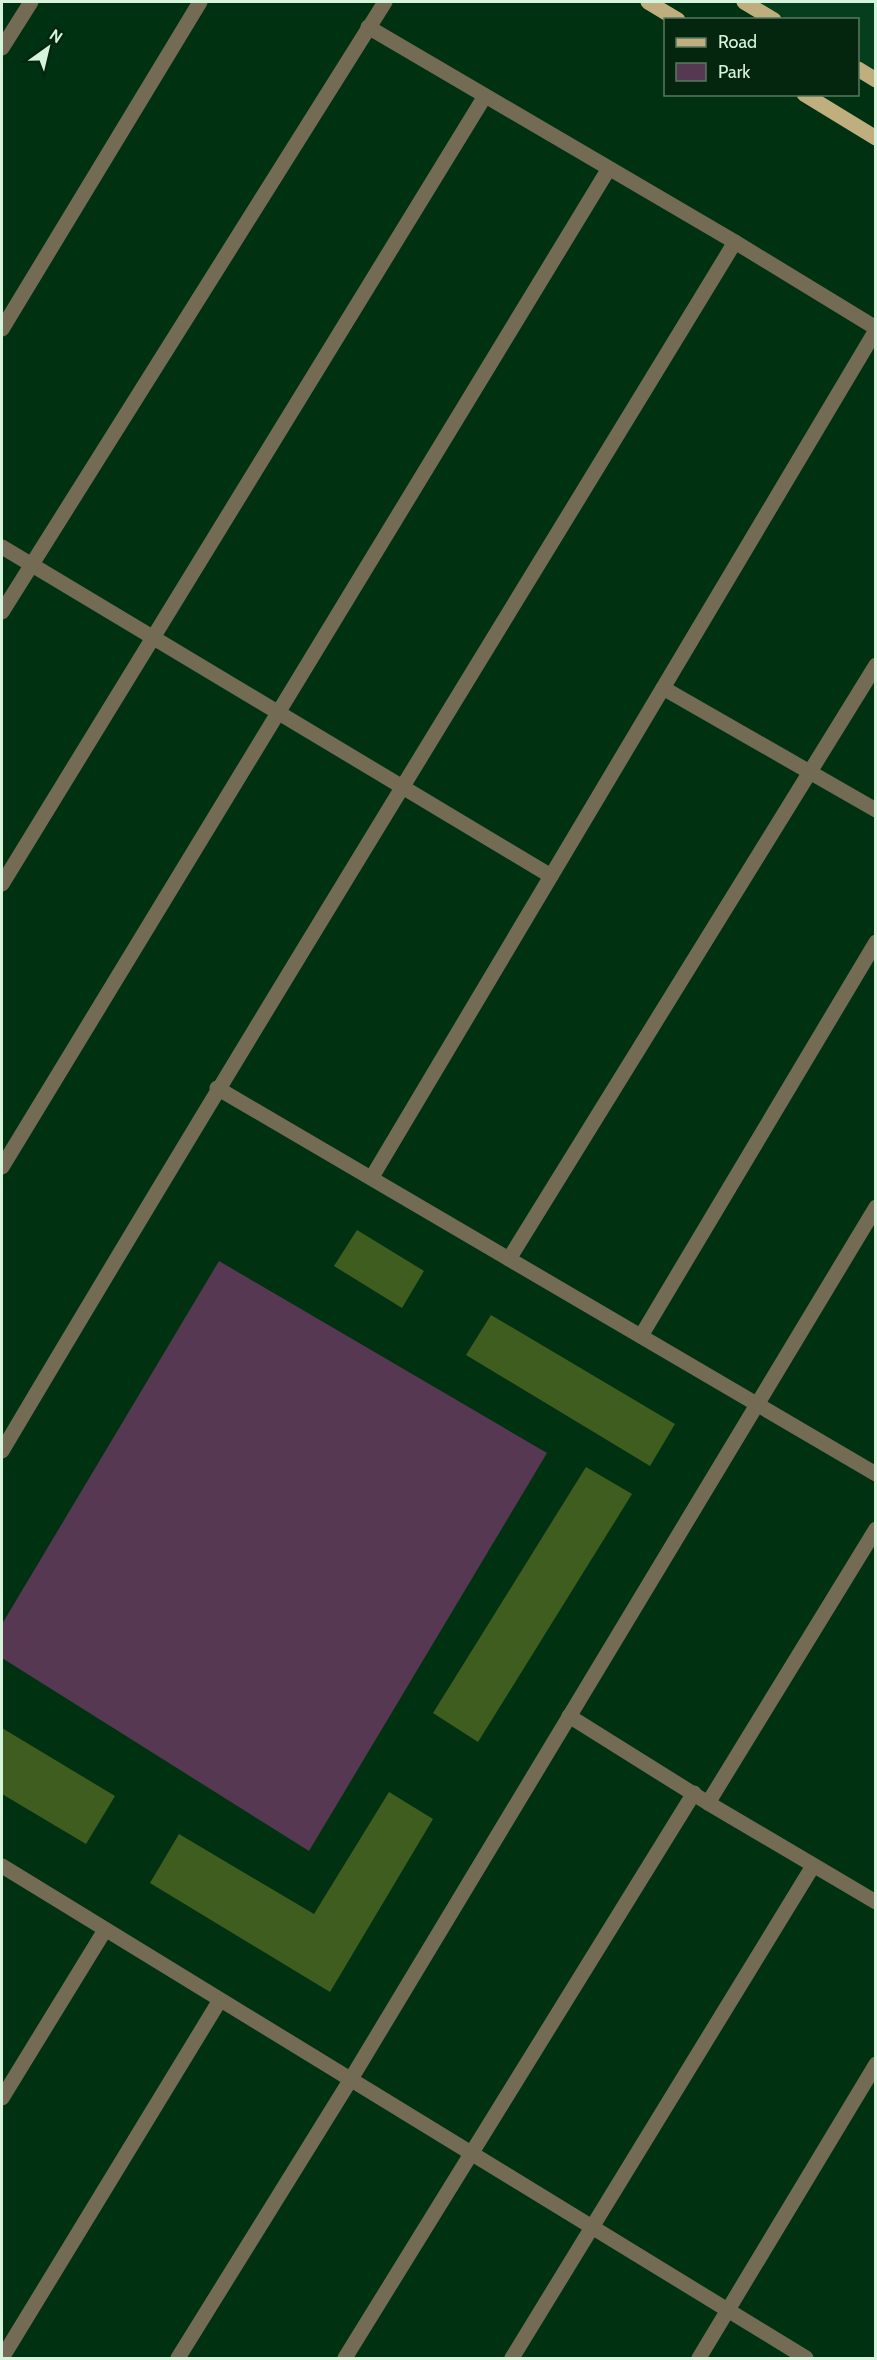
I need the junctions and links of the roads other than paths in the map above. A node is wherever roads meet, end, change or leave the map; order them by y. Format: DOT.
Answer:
graph roads {
  1 [pos="31,2"];
  2 [pos="200,2"];
  3 [pos="385,2"];
  4 [pos="648,2"];
  5 [pos="744,2"];
  6 [pos="675,18"];
  7 [pos="771,18"];
  8 [pos="369,27"];
  9 [pos="2,48"];
  10 [pos="859,70"];
  11 [pos="876,80"];
  12 [pos="485,96"];
  13 [pos="807,96"];
  14 [pos="876,138"];
  15 [pos="608,170"];
  16 [pos="735,242"];
  17 [pos="2,328"];
  18 [pos="876,329"];
  19 [pos="2,547"];
  20 [pos="31,565"];
  21 [pos="2,612"];
  22 [pos="153,638"];
  23 [pos="876,664"];
  24 [pos="663,688"];
  25 [pos="278,713"];
  26 [pos="809,772"];
  27 [pos="404,787"];
  28 [pos="876,810"];
  29 [pos="551,876"];
  30 [pos="2,884"];
  31 [pos="876,942"];
  32 [pos="217,1088"];
  33 [pos="2,1167"];
  34 [pos="372,1177"];
  35 [pos="876,1207"];
  36 [pos="509,1258"];
  37 [pos="641,1336"];
  38 [pos="757,1404"];
  39 [pos="2,1451"];
  40 [pos="876,1474"];
  41 [pos="876,1529"];
  42 [pos="569,1716"];
  43 [pos="694,1792"];
  44 [pos="708,1803"];
  45 [pos="2,1866"];
  46 [pos="813,1866"];
  47 [pos="876,1902"];
  48 [pos="105,1930"];
  49 [pos="220,2000"];
  50 [pos="876,2064"];
  51 [pos="351,2079"];
  52 [pos="2,2098"];
  53 [pos="471,2153"];
  54 [pos="592,2228"];
  55 [pos="728,2311"];
  56 [pos="2,2358"];
  57 [pos="178,2358"];
  58 [pos="345,2358"];
  59 [pos="512,2358"];
  60 [pos="699,2358"];
  61 [pos="806,2358"];
  1 -- 9 [label="street"];
  2 -- 17 [label="street"];
  3 -- 8 [label="street"];
  4 -- 6 [label="main road"];
  5 -- 7 [label="main road"];
  8 -- 12 [label="street"];
  8 -- 20 [label="street"];
  10 -- 11 [label="main road"];
  12 -- 15 [label="street"];
  12 -- 22 [label="street"];
  13 -- 14 [label="main road"];
  15 -- 16 [label="street"];
  15 -- 25 [label="street"];
  16 -- 18 [label="street"];
  16 -- 27 [label="street"];
  18 -- 24 [label="street"];
  19 -- 20 [label="street"];
  20 -- 21 [label="street"];
  20 -- 22 [label="street"];
  22 -- 25 [label="street"];
  22 -- 30 [label="street"];
  23 -- 26 [label="street"];
  24 -- 26 [label="street"];
  24 -- 29 [label="street"];
  25 -- 27 [label="street"];
  25 -- 33 [label="street"];
  26 -- 28 [label="street"];
  26 -- 36 [label="street"];
  27 -- 29 [label="street"];
  27 -- 32 [label="street"];
  29 -- 34 [label="street"];
  31 -- 37 [label="street"];
  32 -- 34 [label="street"];
  32 -- 39 [label="street"];
  34 -- 36 [label="street"];
  35 -- 38 [label="street"];
  36 -- 37 [label="street"];
  37 -- 38 [label="street"];
  38 -- 40 [label="street"];
  38 -- 42 [label="street"];
  41 -- 44 [label="street"];
  42 -- 43 [label="street"];
  42 -- 51 [label="street"];
  43 -- 44 [label="street"];
  43 -- 53 [label="street"];
  44 -- 46 [label="street"];
  45 -- 48 [label="street"];
  46 -- 47 [label="street"];
  46 -- 54 [label="street"];
  48 -- 49 [label="street"];
  48 -- 52 [label="street"];
  49 -- 51 [label="street"];
  49 -- 56 [label="street"];
  50 -- 55 [label="street"];
  51 -- 53 [label="street"];
  51 -- 57 [label="street"];
  53 -- 54 [label="street"];
  53 -- 58 [label="street"];
  54 -- 55 [label="street"];
  54 -- 59 [label="street"];
  55 -- 60 [label="street"];
  55 -- 61 [label="street"];
}
